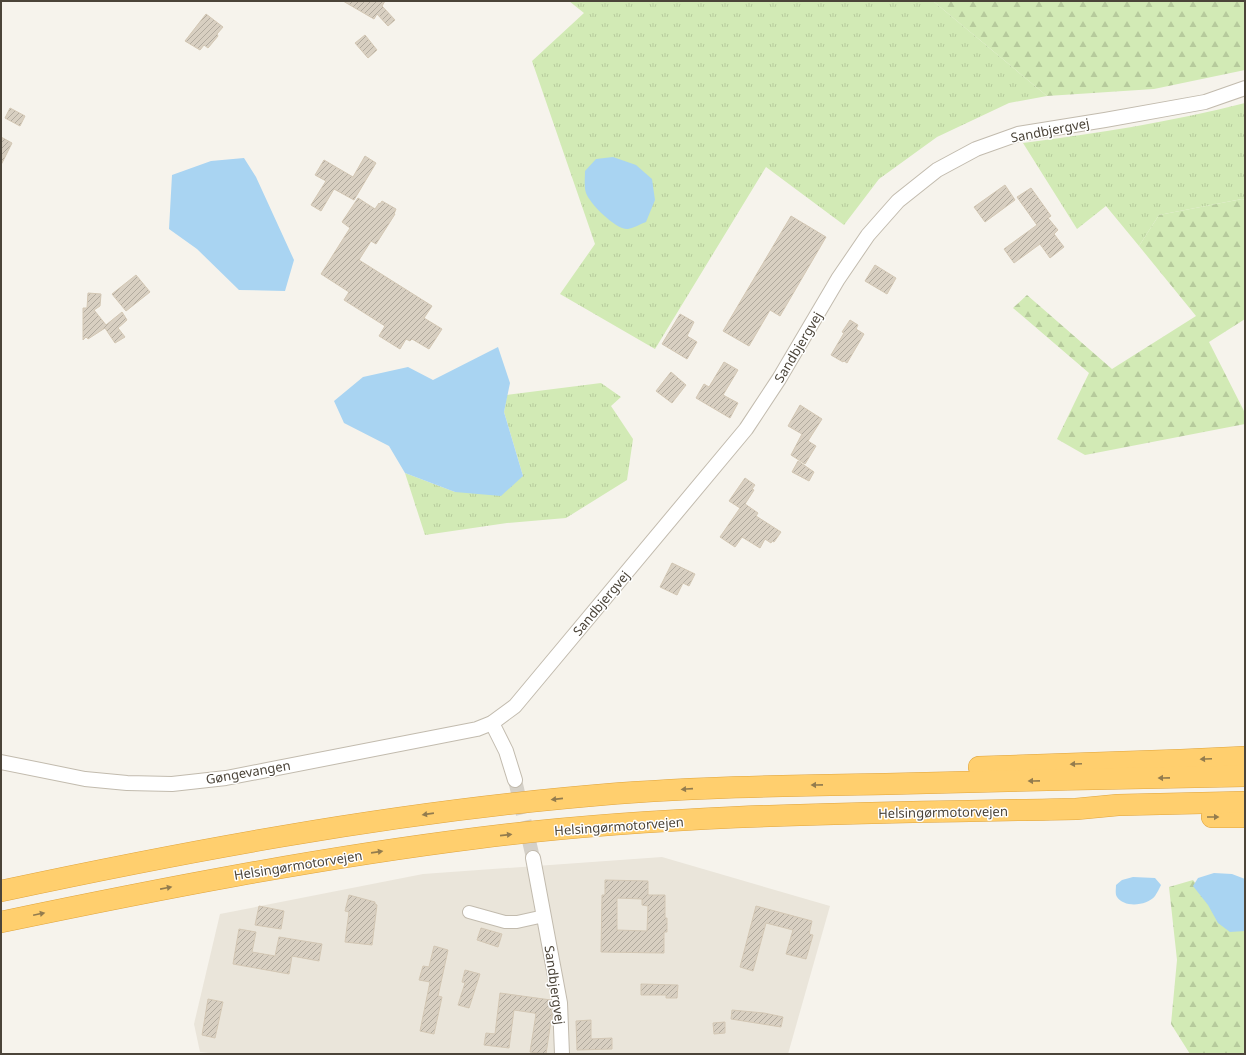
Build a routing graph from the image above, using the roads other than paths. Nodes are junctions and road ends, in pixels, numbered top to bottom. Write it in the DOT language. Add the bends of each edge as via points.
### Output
graph roads {
  1 [pos="1245,88"];
  2 [pos="492,723"];
  3 [pos="1245,757"];
  4 [pos="1,762"];
  5 [pos="1245,776"];
  6 [pos="515,780"];
  7 [pos="856,784"];
  8 [pos="1245,802"];
  9 [pos="1076,809"];
  10 [pos="1245,817"];
  11 [pos="533,858"];
  12 [pos="1,891"];
  13 [pos="469,912"];
  14 [pos="544,916"];
  15 [pos="1,922"];
  16 [pos="562,1054"];
  1 -- 2 [label="street, Sandbjergvej" via="1205,102 1018,134 976,149 937,170 898,200 868,235 838,279 746,429 515,706"];
  2 -- 4 [label="street, Gøngevangen" via="477,729 226,778 172,784 127,783 85,778"];
  2 -- 6 [label="street" via="506,751"];
  3 -- 7 [label="highway, one-way" via="968,768"];
  5 -- 7 [label="highway, one-way"];
  7 -- 12 [label="highway, one-way" via="693,788 569,797 468,808 332,828 147,860"];
  8 -- 9 [label="highway, Helsingørmotorvejen" via="1118,805"];
  9 -- 10 [label="highway, one-way" via="1116,817"];
  15 -- 9 [label="highway, Helsingørmotorvejen, one-way" via="222,877 480,838 613,825 746,817"];
  11 -- 14 [label="street, Sandbjergvej"];
  13 -- 14 [label="street" via="505,922"];
  14 -- 16 [label="street, Sandbjergvej" via="560,1003"];
}
